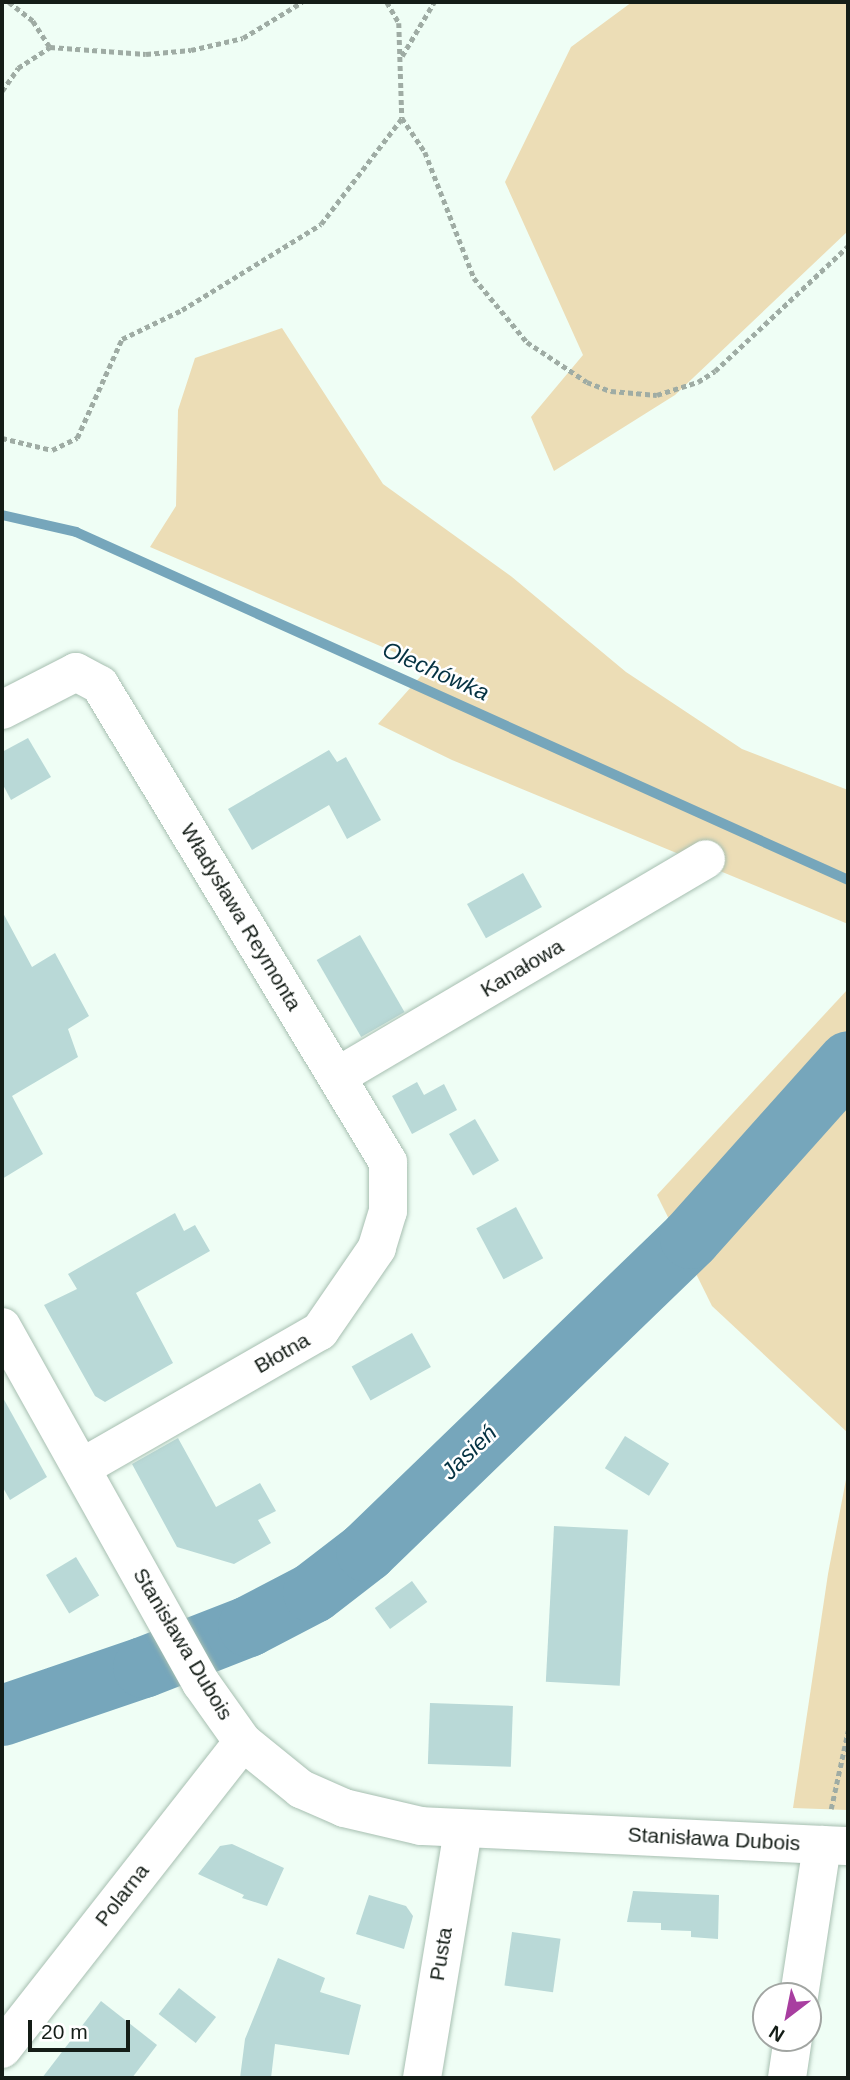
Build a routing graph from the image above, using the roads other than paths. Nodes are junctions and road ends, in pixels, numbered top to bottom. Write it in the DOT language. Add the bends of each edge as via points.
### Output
graph roads {
  1 [pos="2,710"];
  2 [pos="706,859"];
  3 [pos="338,1076"];
  4 [pos="388,1162"];
  5 [pos="2,1327"];
  6 [pos="80,1468"];
  7 [pos="243,1742"];
  8 [pos="463,1830"];
  9 [pos="835,1845"];
  10 [pos="803,1982"];
  11 [pos="2,2049"];
  12 [pos="791,2052"];
  13 [pos="422,2078"];
  14 [pos="787,2078"];
  1 -- 3 [label="street, Władysława Reymonta" via="60,677 76,672 89,676 111,701"];
  2 -- 3 [label="street, Kanałowa"];
  3 -- 4 [label="street, Władysława Reymonta"];
  4 -- 6 [label="street, Błotna" via="388,1211 377,1248 320,1331"];
  5 -- 6 [label="street, Stanisława Dubois"];
  6 -- 7 [label="street, Stanisława Dubois" via="201,1683"];
  7 -- 8 [label="street, Stanisława Dubois" via="267,1765 322,1799 386,1819"];
  7 -- 11 [label="street, Polarna"];
  8 -- 9 [label="street, Stanisława Dubois"];
  8 -- 13 [label="street, Pusta"];
  9 -- 10 [label="street"];
  12 -- 14 [label="street"];
}
